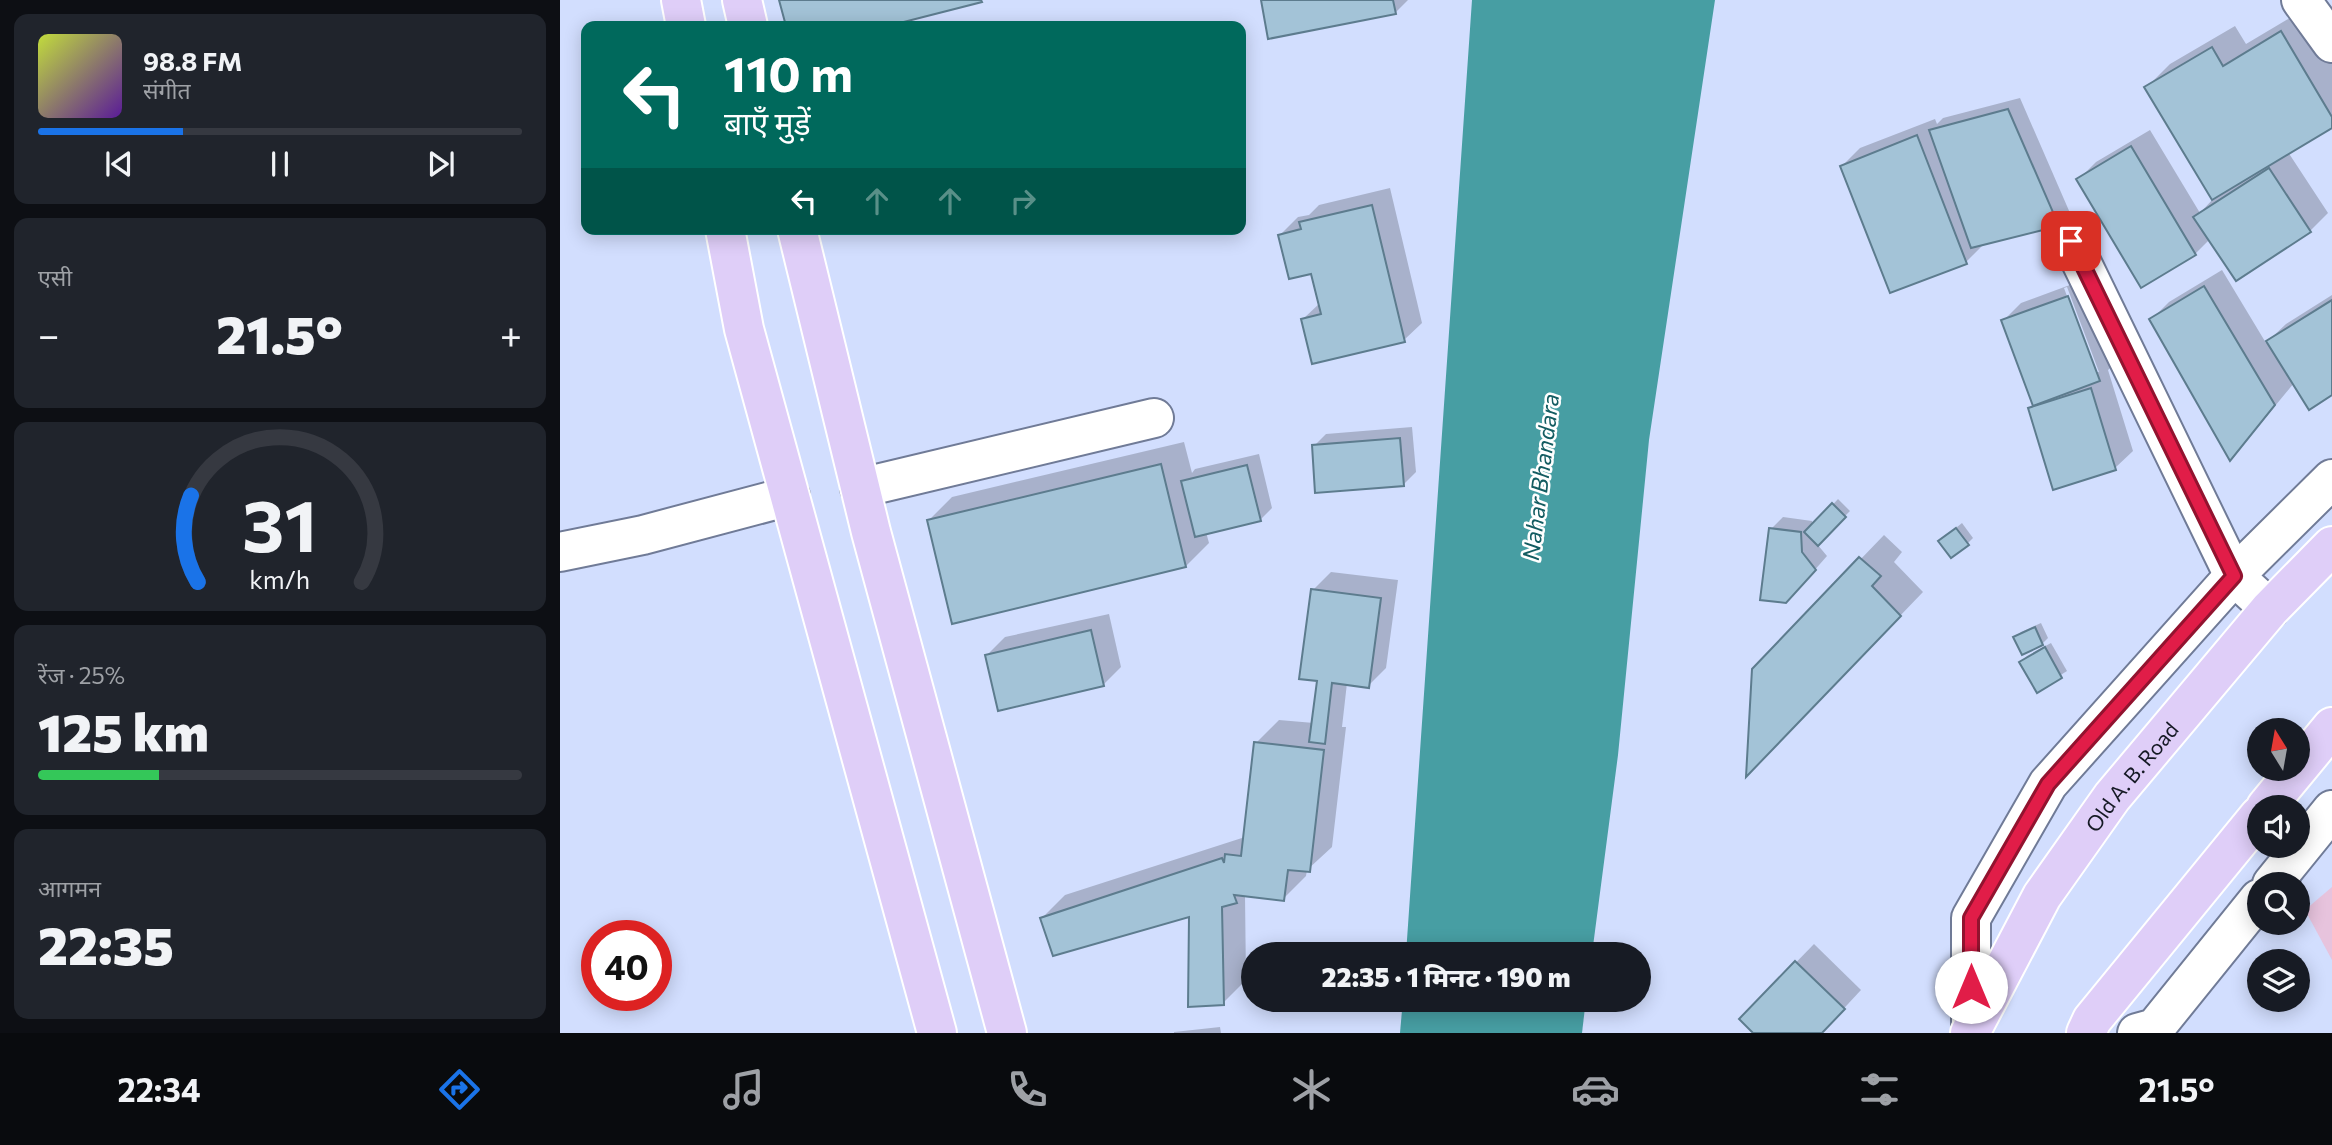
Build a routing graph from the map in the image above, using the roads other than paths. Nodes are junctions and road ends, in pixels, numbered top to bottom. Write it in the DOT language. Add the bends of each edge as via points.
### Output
graph roads {
  1 [pos="681,0"];
  2 [pos="741,0"];
  3 [pos="2301,0"];
  4 [pos="685,21"];
  5 [pos="747,21"];
  6 [pos="2332,43"];
  7 [pos="726,235"];
  8 [pos="798,235"];
  9 [pos="2071,241"];
  10 [pos="1154,418"];
  11 [pos="2332,479"];
  12 [pos="860,488"];
  13 [pos="790,496"];
  14 [pos="2332,546"];
  15 [pos="560,552"];
  16 [pos="2234,576"];
  17 [pos="2270,609"];
  18 [pos="2332,727"];
  19 [pos="2276,795"];
  20 [pos="2332,810"];
  21 [pos="2247,831"];
  22 [pos="2282,872"];
  23 [pos="2247,913"];
  24 [pos="2149,1031"];
  25 [pos="937,1033"];
  26 [pos="1007,1033"];
  27 [pos="1970,1033"];
  28 [pos="2086,1033"];
  1 -- 4 [label="main road"];
  2 -- 5 [label="main road"];
  3 -- 6 [label="street"];
  7 -- 13 [label="main road" via="744,329"];
  8 -- 12 [label="main road"];
  9 -- 16 [label="street"];
  10 -- 12 [label="street"];
  11 -- 16 [label="street"];
  12 -- 26 [label="main road"];
  13 -- 15 [label="street"];
  13 -- 25 [label="main road"];
  14 -- 17 [label="main road, Old A. B. Road"];
  16 -- 17 [label="street"];
  16 -- 27 [label="street" via="2048,784 1971,918"];
  17 -- 27 [label="main road, Old A. B. Road" via="2112,797 2057,874"];
  18 -- 19 [label="main road"];
  20 -- 22 [label="street"];
  21 -- 28 [label="main road"];
  23 -- 24 [label="street"];
}
